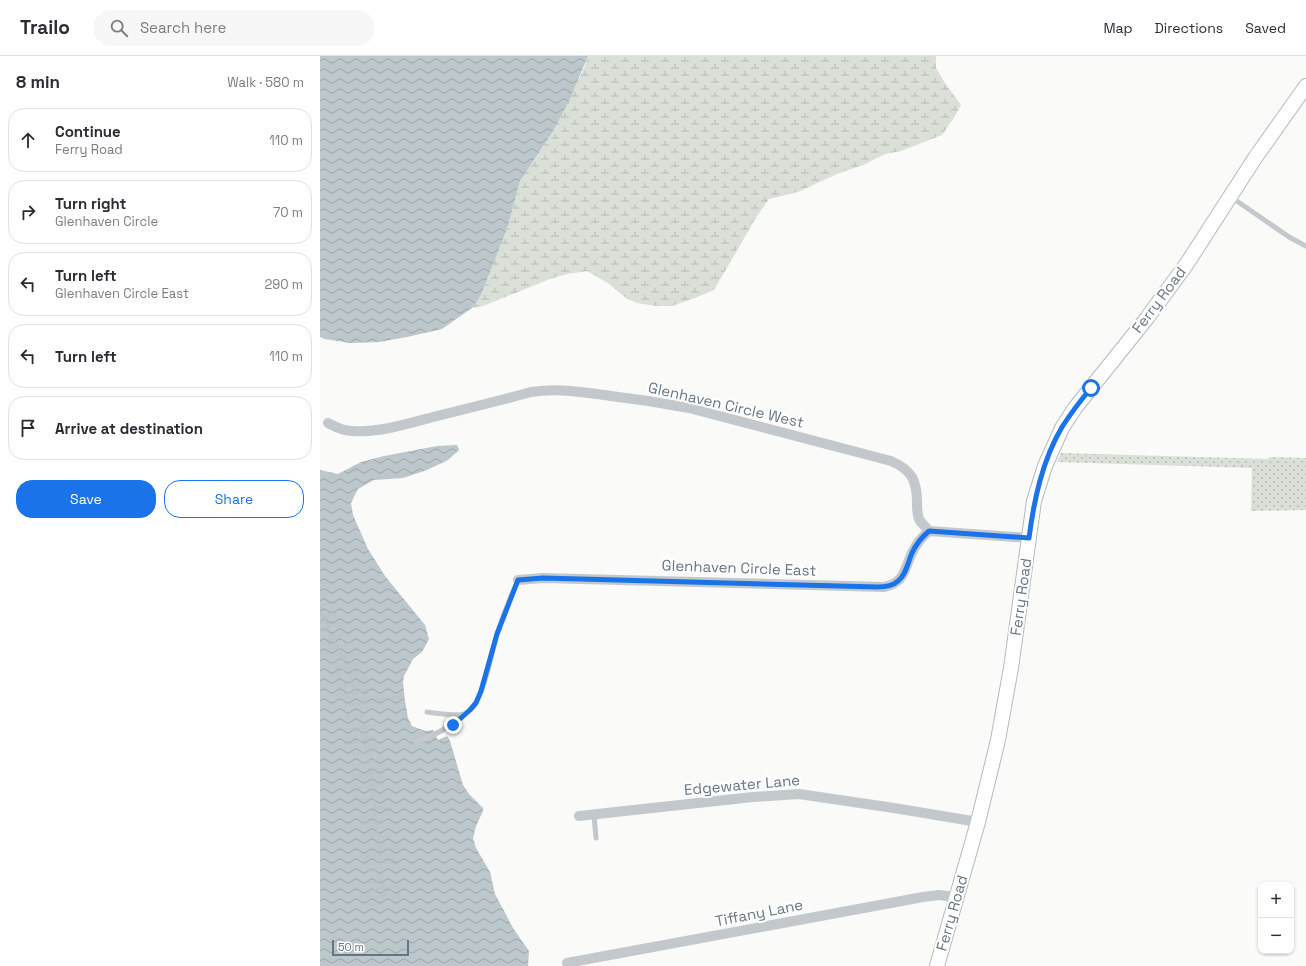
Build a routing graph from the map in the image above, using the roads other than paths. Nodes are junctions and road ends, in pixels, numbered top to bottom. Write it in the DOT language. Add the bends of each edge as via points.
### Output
graph roads {
  1 [pos="1306,86"];
  2 [pos="1230,196"];
  3 [pos="1306,246"];
  4 [pos="328,423"];
  5 [pos="929,531"];
  6 [pos="1029,538"];
  7 [pos="518,580"];
  8 [pos="427,712"];
  9 [pos="466,713"];
  10 [pos="416,742"];
  11 [pos="594,815"];
  12 [pos="579,816"];
  13 [pos="978,822"];
  14 [pos="596,838"];
  15 [pos="956,896"];
  16 [pos="567,963"];
  17 [pos="937,966"];
  1 -- 2 [label="main road, Ferry Road"];
  2 -- 3 [label="lane"];
  2 -- 6 [label="main road, Ferry Road" via="1186,265 1062,428 1055,440 1034,501"];
  4 -- 5 [label="street, Glenhaven Circle West" via="350,431 378,429 417,422 531,392 549,390 585,392 668,404 899,464 909,472 915,483 919,519"];
  5 -- 6 [label="street"];
  5 -- 7 [label="street, Glenhaven Circle East" via="917,543 901,578 884,587 543,578"];
  6 -- 13 [label="main road, Ferry Road" via="1005,706"];
  7 -- 9 [label="lane" via="497,634 481,691 476,703"];
  8 -- 9 [label="lane" via="460,716"];
  9 -- 10 [label="lane" via="436,735"];
  11 -- 12 [label="street, Edgewater Lane"];
  11 -- 13 [label="street, Edgewater Lane" via="794,794"];
  11 -- 14 [label="lane"];
  13 -- 15 [label="main road, Ferry Road"];
  15 -- 16 [label="street, Tiffany Lane" via="923,897"];
  15 -- 17 [label="main road, Ferry Road"];
}
